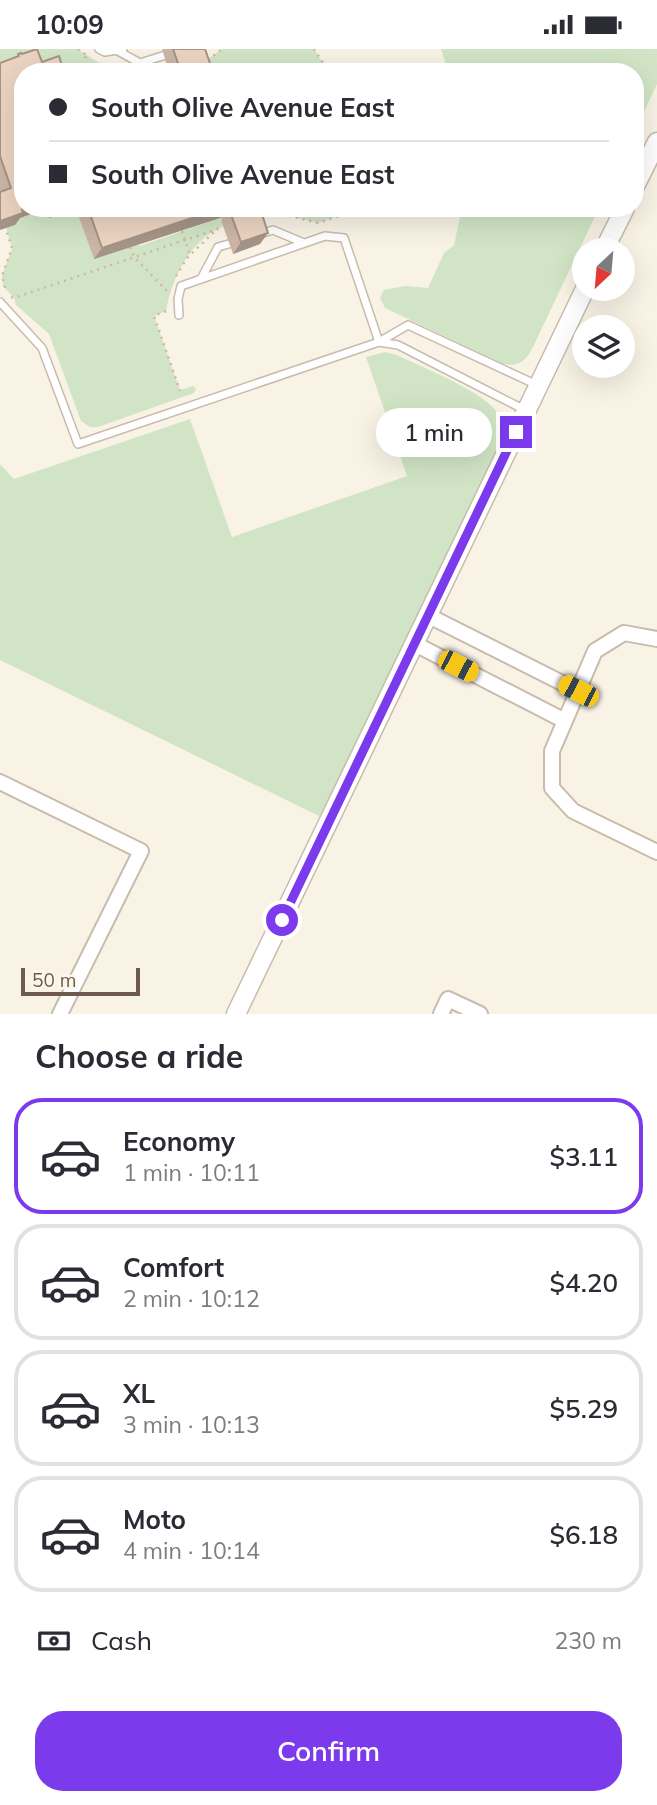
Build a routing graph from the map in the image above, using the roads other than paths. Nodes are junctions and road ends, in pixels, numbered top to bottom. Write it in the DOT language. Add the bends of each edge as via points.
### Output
graph roads {
  1 [pos="99,49"];
  2 [pos="185,49"];
  3 [pos="121,50"];
  4 [pos="657,142"];
  5 [pos="644,168"];
  6 [pos="620,217"];
  7 [pos="253,236"];
  8 [pos="610,238"];
  9 [pos="243,239"];
  10 [pos="305,243"];
  11 [pos="200,279"];
  12 [pos="579,301"];
  13 [pos="0,302"];
  14 [pos="179,315"];
  15 [pos="379,342"];
  16 [pos="538,386"];
  17 [pos="526,410"];
  18 [pos="429,615"];
  19 [pos="657,639"];
  20 [pos="415,644"];
  21 [pos="578,691"];
  22 [pos="565,720"];
  23 [pos="0,782"];
  24 [pos="657,852"];
  25 [pos="60,1014"];
  26 [pos="236,1014"];
  27 [pos="441,1014"];
  28 [pos="480,1014"];
  1 -- 3 [label="lane"];
  2 -- 3 [label="lane" via="140,63"];
  4 -- 5 [label="street"];
  6 -- 8 [label="street"];
  7 -- 10 [label="lane" via="273,230"];
  9 -- 11 [label="lane" via="218,247"];
  10 -- 11 [label="lane"];
  10 -- 15 [label="lane" via="325,236 344,238"];
  11 -- 14 [label="lane" via="181,286"];
  12 -- 16 [label="street"];
  13 -- 15 [label="lane" via="42,348 78,444"];
  15 -- 16 [label="lane" via="408,325"];
  15 -- 17 [label="lane" via="398,345"];
  16 -- 17 [label="street"];
  17 -- 18 [label="street"];
  18 -- 20 [label="street"];
  18 -- 21 [label="street"];
  19 -- 21 [label="street" via="624,633 595,651"];
  20 -- 22 [label="street"];
  20 -- 26 [label="street"];
  21 -- 22 [label="street"];
  22 -- 24 [label="street" via="552,751 551,788 573,811"];
  23 -- 25 [label="street" via="142,851"];
  27 -- 28 [label="street" via="448,999"];
}
